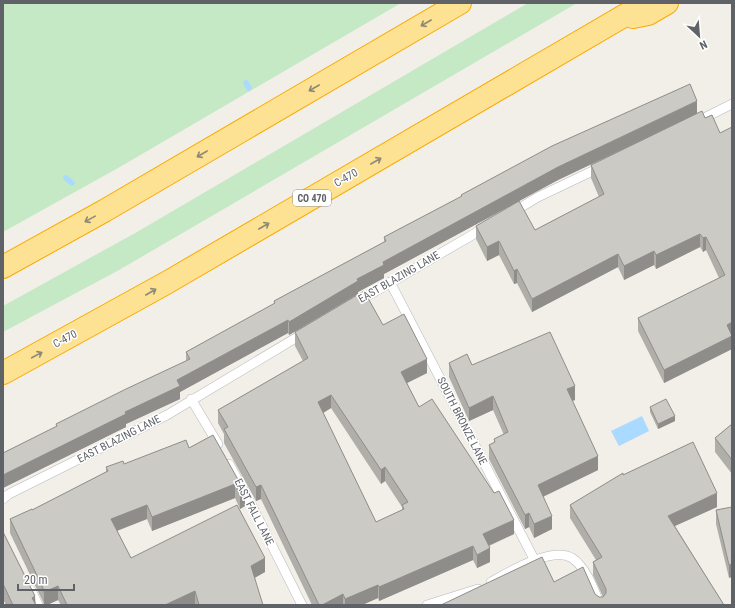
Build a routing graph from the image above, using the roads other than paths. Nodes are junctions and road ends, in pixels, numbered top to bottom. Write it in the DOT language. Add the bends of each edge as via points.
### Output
graph roads {
  1 [pos="460,3"];
  2 [pos="646,3"];
  3 [pos="667,3"];
  4 [pos="618,20"];
  5 [pos="732,104"];
  6 [pos="686,126"];
  7 [pos="609,163"];
  8 [pos="504,216"];
  9 [pos="491,224"];
  10 [pos="3,267"];
  11 [pos="390,282"];
  12 [pos="348,307"];
  13 [pos="314,327"];
  14 [pos="3,373"];
  15 [pos="191,400"];
  16 [pos="6,497"];
  17 [pos="534,559"];
  18 [pos="25,578"];
  19 [pos="38,605"];
  20 [pos="302,605"];
  21 [pos="428,605"];
  22 [pos="600,605"];
  1 -- 10 [label="highway, one-way" via="104,211"];
  2 -- 4 [label="highway, C-470 / CO 470"];
  3 -- 4 [label="highway" via="648,14"];
  14 -- 4 [label="highway, C-470 / CO 470, one-way" via="168,282"];
  5 -- 6 [label="lane"];
  7 -- 8 [label="lane"];
  9 -- 11 [label="lane, EAST BLAZING LANE"];
  11 -- 12 [label="lane, EAST BLAZING LANE"];
  11 -- 17 [label="lane, SOUTH BRONZE LANE"];
  13 -- 15 [label="lane, EAST BLAZING LANE"];
  15 -- 16 [label="lane, EAST BLAZING LANE"];
  15 -- 20 [label="lane, EAST FALL LANE" via="252,506"];
  17 -- 21 [label="lane" via="475,590"];
  17 -- 22 [label="lane" via="555,555 571,557 581,567"];
  18 -- 19 [label="lane"];
}
